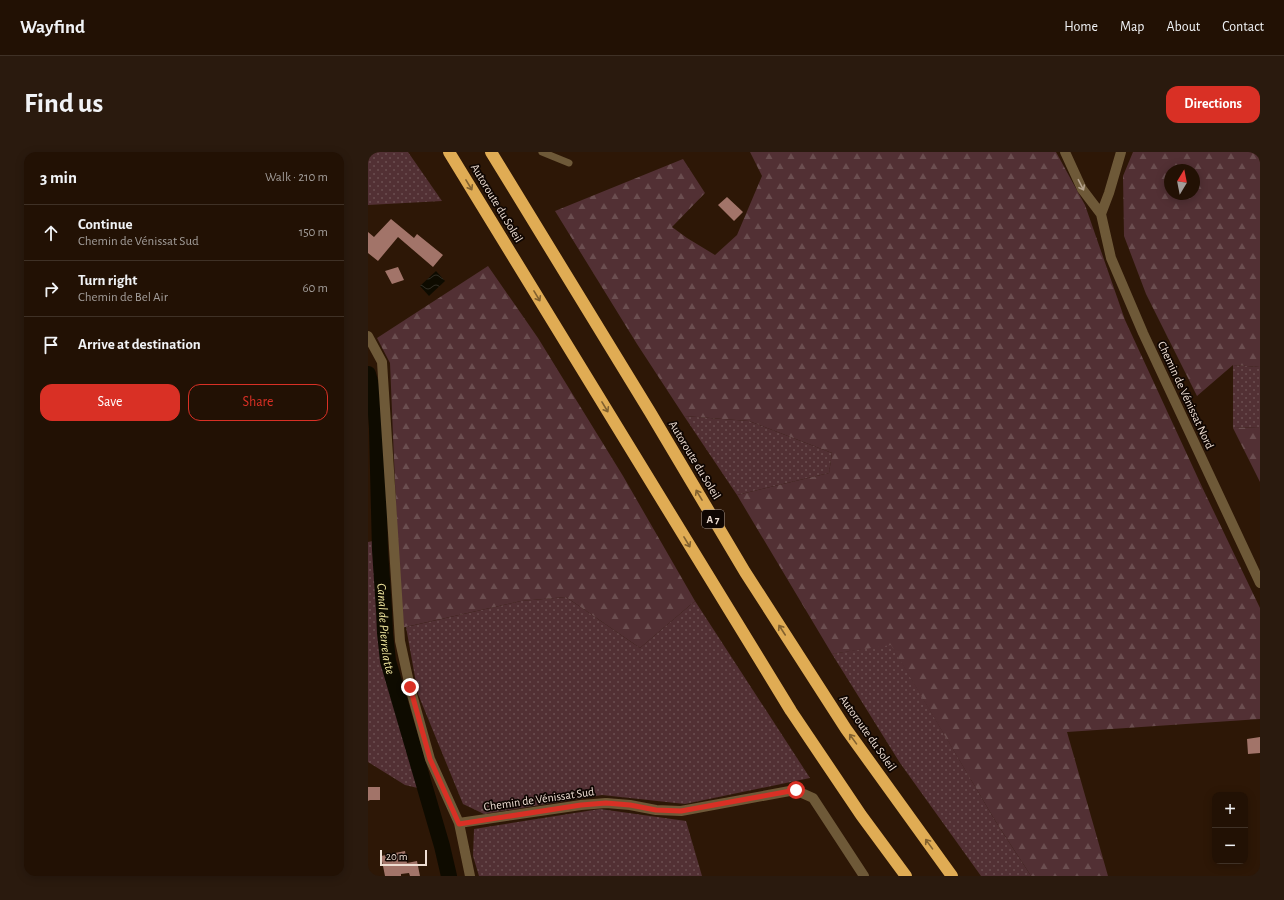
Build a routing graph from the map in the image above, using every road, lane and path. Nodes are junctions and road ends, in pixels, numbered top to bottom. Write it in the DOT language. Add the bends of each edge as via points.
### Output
graph roads {
  1 [pos="449,152"];
  2 [pos="491,152"];
  3 [pos="542,152"];
  4 [pos="1065,152"];
  5 [pos="1121,152"];
  6 [pos="569,163"];
  7 [pos="1101,214"];
  8 [pos="368,336"];
  9 [pos="1260,583"];
  10 [pos="459,824"];
  11 [pos="470,876"];
  12 [pos="864,876"];
  13 [pos="906,876"];
  14 [pos="952,876"];
  1 -- 13 [label="highway, Autoroute du Soleil, one-way" via="791,711 861,815"];
  14 -- 2 [label="highway, Autoroute du Soleil / A 7, one-way" via="846,729 745,572"];
  3 -- 6 [label="lane"];
  4 -- 7 [label="street, Chemin de Vénissat Nord, one-way" via="1082,189"];
  5 -- 7 [label="street"];
  7 -- 9 [label="street, Chemin de Vénissat Nord" via="1111,258 1143,333"];
  8 -- 10 [label="street" via="382,362 400,641 430,759"];
  10 -- 11 [label="street"];
  10 -- 12 [label="street, Chemin de Vénissat Sud" via="606,803 681,811 796,790 813,798"];
}
